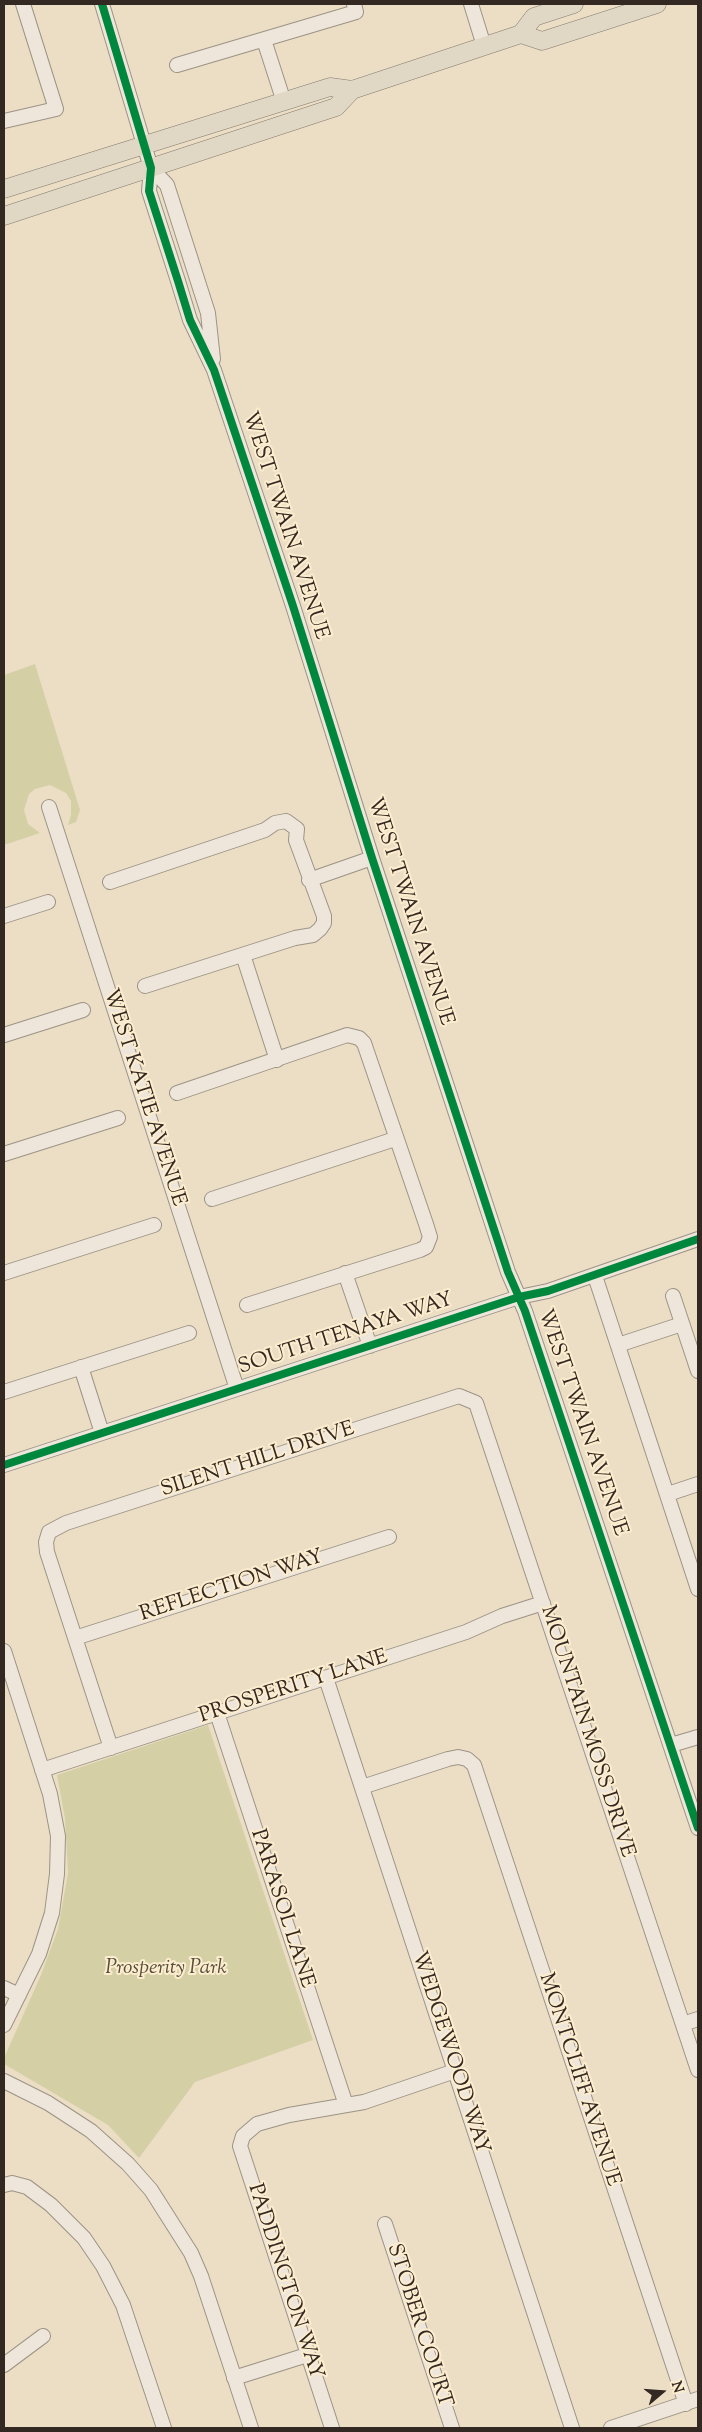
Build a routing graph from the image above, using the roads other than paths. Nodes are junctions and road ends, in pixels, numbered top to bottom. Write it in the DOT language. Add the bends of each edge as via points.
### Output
graph roads {
  1 [pos="23,4"];
  2 [pos="102,4"];
  3 [pos="471,4"];
  4 [pos="574,4"];
  5 [pos="657,4"];
  6 [pos="355,8"];
  7 [pos="521,34"];
  8 [pos="264,40"];
  9 [pos="484,46"];
  10 [pos="177,66"];
  11 [pos="352,90"];
  12 [pos="284,102"];
  13 [pos="4,121"];
  14 [pos="144,146"];
  15 [pos="151,168"];
  16 [pos="4,189"];
  17 [pos="4,216"];
  18 [pos="214,370"];
  19 [pos="49,807"];
  20 [pos="372,858"];
  21 [pos="310,880"];
  22 [pos="110,882"];
  23 [pos="48,902"];
  24 [pos="4,916"];
  25 [pos="243,955"];
  26 [pos="145,986"];
  27 [pos="83,1010"];
  28 [pos="4,1036"];
  29 [pos="277,1060"];
  30 [pos="177,1093"];
  31 [pos="118,1118"];
  32 [pos="395,1140"];
  33 [pos="4,1154"];
  34 [pos="212,1199"];
  35 [pos="154,1225"];
  36 [pos="698,1239"];
  37 [pos="4,1273"];
  38 [pos="345,1273"];
  39 [pos="595,1276"];
  40 [pos="673,1296"];
  41 [pos="518,1297"];
  42 [pos="247,1305"];
  43 [pos="682,1324"];
  44 [pos="189,1333"];
  45 [pos="618,1345"];
  46 [pos="370,1346"];
  47 [pos="81,1367"];
  48 [pos="698,1372"];
  49 [pos="237,1389"];
  50 [pos="4,1392"];
  51 [pos="468,1398"];
  52 [pos="102,1433"];
  53 [pos="4,1465"];
  54 [pos="698,1484"];
  55 [pos="668,1494"];
  56 [pos="389,1536"];
  57 [pos="698,1588"];
  58 [pos="543,1603"];
  59 [pos="75,1638"];
  60 [pos="4,1651"];
  61 [pos="326,1678"];
  62 [pos="217,1713"];
  63 [pos="698,1736"];
  64 [pos="671,1745"];
  65 [pos="111,1748"];
  66 [pos="42,1770"];
  67 [pos="362,1787"];
  68 [pos="698,1828"];
  69 [pos="4,1988"];
  70 [pos="19,1995"];
  71 [pos="698,2019"];
  72 [pos="683,2024"];
  73 [pos="4,2025"];
  74 [pos="698,2070"];
  75 [pos="455,2072"];
  76 [pos="4,2080"];
  77 [pos="346,2105"];
  78 [pos="8,2184"];
  79 [pos="385,2224"];
  80 [pos="43,2336"];
  81 [pos="307,2355"];
  82 [pos="4,2364"];
  83 [pos="234,2378"];
  84 [pos="692,2402"];
  85 [pos="164,2428"];
  86 [pos="251,2428"];
  87 [pos="332,2428"];
  88 [pos="452,2428"];
  89 [pos="572,2428"];
  90 [pos="611,2428"];
  1 -- 13 [label="street" via="56,109"];
  2 -- 14 [label="street, WEST TWAIN AVENUE"];
  3 -- 9 [label="street"];
  4 -- 7 [label="main road" via="534,17"];
  5 -- 7 [label="main road" via="542,41"];
  6 -- 8 [label="street"];
  7 -- 9 [label="main road"];
  8 -- 10 [label="street"];
  8 -- 12 [label="street"];
  9 -- 11 [label="main road"];
  11 -- 12 [label="main road" via="330,87"];
  11 -- 15 [label="main road" via="336,107"];
  12 -- 14 [label="main road"];
  14 -- 15 [label="street, WEST TWAIN AVENUE"];
  14 -- 16 [label="main road"];
  15 -- 17 [label="main road"];
  15 -- 18 [label="street, WEST TWAIN AVENUE" via="149,191 190,320"];
  15 -- 18 [label="street, WEST TWAIN AVENUE" via="167,185 205,304"];
  18 -- 20 [label="street, WEST TWAIN AVENUE" via="296,615"];
  19 -- 49 [label="street, WEST KATIE AVENUE"];
  20 -- 21 [label="street"];
  20 -- 41 [label="street, WEST TWAIN AVENUE"];
  21 -- 22 [label="street" via="296,840 297,829 280,821 265,830"];
  21 -- 25 [label="street" via="324,923 313,935"];
  23 -- 24 [label="street"];
  25 -- 26 [label="street"];
  25 -- 29 [label="street"];
  27 -- 28 [label="street"];
  29 -- 30 [label="street"];
  29 -- 32 [label="street" via="347,1035 359,1038 364,1043"];
  31 -- 33 [label="street"];
  32 -- 34 [label="street"];
  32 -- 38 [label="street" via="430,1237 426,1247"];
  35 -- 37 [label="street"];
  36 -- 39 [label="street, SOUTH TENAYA WAY"];
  38 -- 42 [label="street"];
  38 -- 46 [label="street"];
  39 -- 41 [label="street, SOUTH TENAYA WAY"];
  39 -- 45 [label="street"];
  40 -- 43 [label="street"];
  41 -- 46 [label="street, SOUTH TENAYA WAY"];
  41 -- 64 [label="street, WEST TWAIN AVENUE"];
  43 -- 45 [label="street"];
  43 -- 48 [label="street"];
  44 -- 47 [label="street"];
  45 -- 55 [label="street"];
  46 -- 49 [label="street, SOUTH TENAYA WAY"];
  47 -- 50 [label="street"];
  47 -- 52 [label="street"];
  49 -- 52 [label="street, SOUTH TENAYA WAY"];
  51 -- 58 [label="street, MOUNTAIN MOSS DRIVE" via="480,1411"];
  51 -- 59 [label="street, SILENT HILL DRIVE" via="458,1396 66,1523 49,1532 47,1552"];
  52 -- 53 [label="street, SOUTH TENAYA WAY"];
  54 -- 55 [label="street"];
  55 -- 57 [label="street"];
  56 -- 59 [label="street, REFLECTION WAY"];
  58 -- 61 [label="street, PROSPERITY LANE"];
  58 -- 72 [label="street, MOUNTAIN MOSS DRIVE"];
  59 -- 65 [label="street"];
  60 -- 66 [label="street"];
  61 -- 62 [label="street, PROSPERITY LANE"];
  61 -- 67 [label="street, WEDGEWOOD WAY"];
  62 -- 65 [label="street, PROSPERITY LANE"];
  62 -- 77 [label="street, PARASOL LANE"];
  63 -- 64 [label="street"];
  64 -- 68 [label="street, WEST TWAIN AVENUE"];
  65 -- 66 [label="street, PROSPERITY LANE"];
  66 -- 70 [label="street" via="58,1836 57,1874 52,1913 39,1954"];
  67 -- 75 [label="street, WEDGEWOOD WAY"];
  67 -- 84 [label="street, MONTCLIFF AVENUE" via="448,1758 467,1759 474,1766"];
  69 -- 70 [label="street"];
  70 -- 73 [label="street"];
  71 -- 72 [label="street"];
  72 -- 74 [label="street, MOUNTAIN MOSS DRIVE"];
  75 -- 77 [label="street"];
  75 -- 89 [label="street, WEDGEWOOD WAY"];
  76 -- 83 [label="street" via="91,2131 151,2190 194,2261"];
  77 -- 81 [label="street, PADDINGTON WAY" via="257,2124 243,2136 240,2146"];
  78 -- 85 [label="street" via="27,2187 52,2205 84,2238 107,2273 123,2305"];
  79 -- 88 [label="street, STOBER COURT"];
  80 -- 82 [label="street"];
  81 -- 83 [label="street"];
  81 -- 87 [label="street, PADDINGTON WAY"];
  83 -- 86 [label="street"];
  84 -- 90 [label="street"];
}
